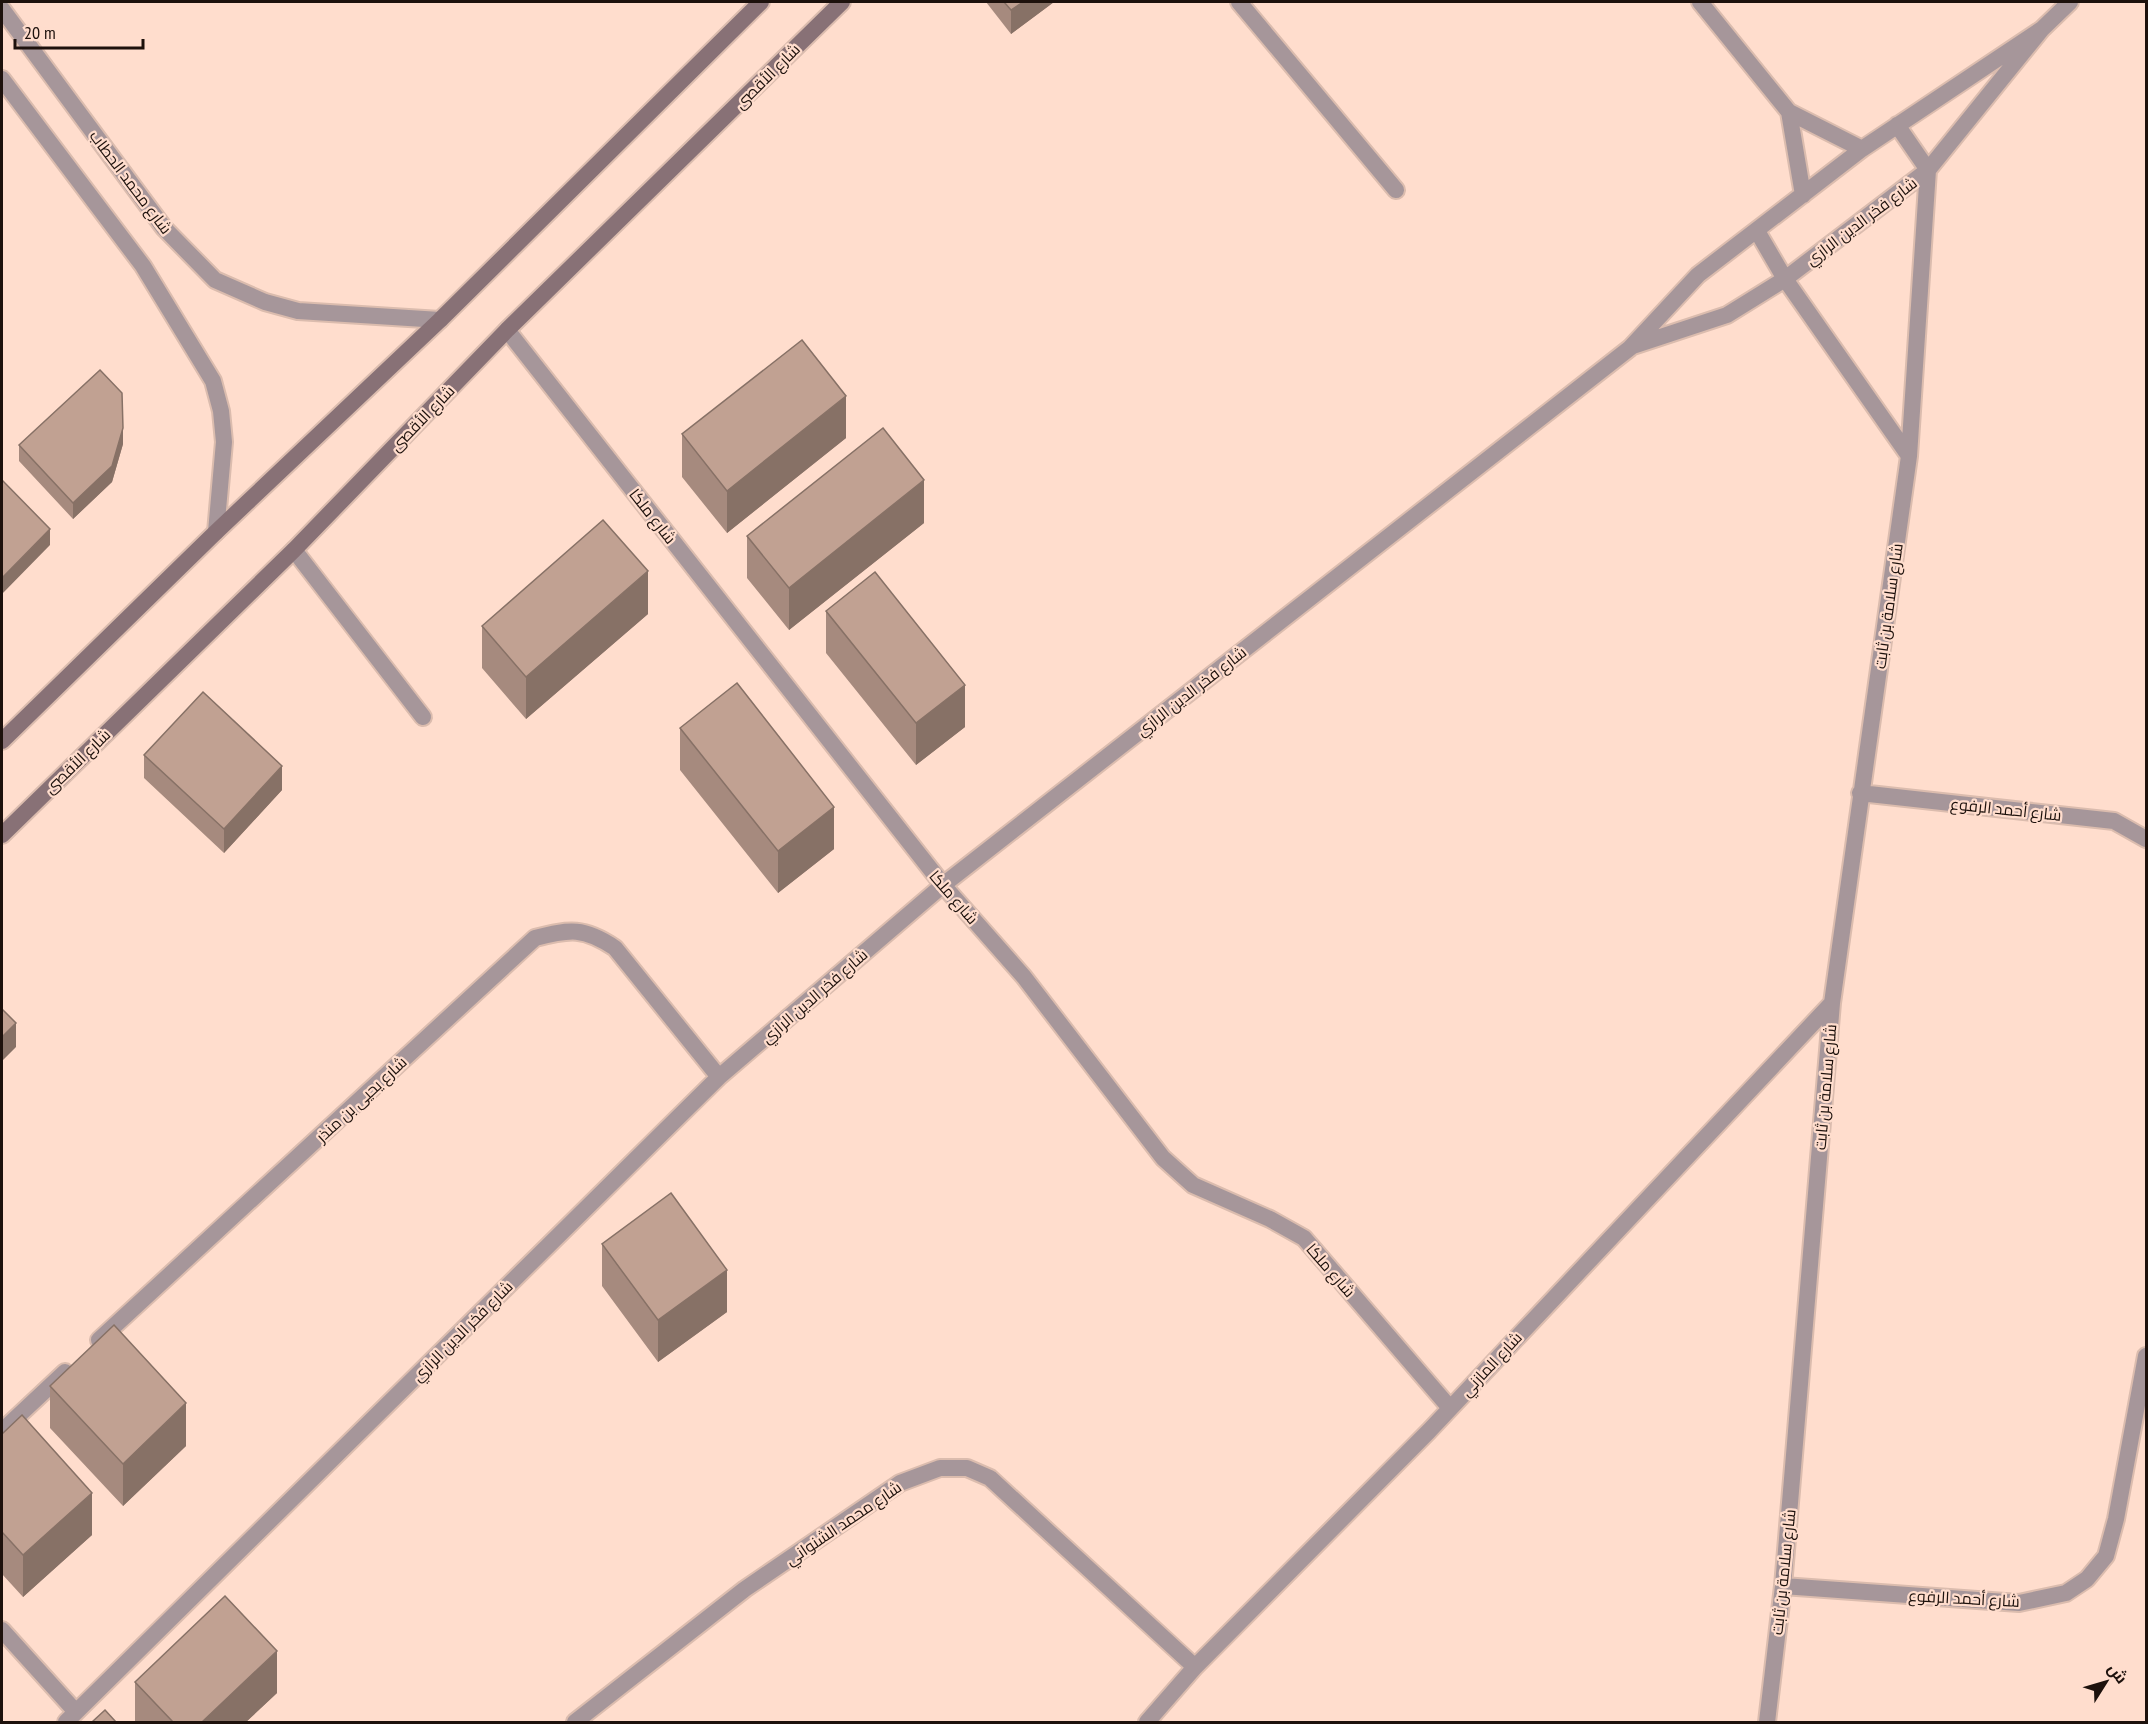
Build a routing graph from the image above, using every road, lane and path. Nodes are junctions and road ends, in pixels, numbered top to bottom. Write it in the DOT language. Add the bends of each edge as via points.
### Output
graph roads {
  1 [pos="4,2"];
  2 [pos="761,2"];
  3 [pos="842,2"];
  4 [pos="1239,2"];
  5 [pos="1700,2"];
  6 [pos="2070,2"];
  7 [pos="7,15"];
  8 [pos="2042,29"];
  9 [pos="2,79"];
  10 [pos="1789,112"];
  11 [pos="1897,125"];
  12 [pos="1862,149"];
  13 [pos="1928,171"];
  14 [pos="1396,190"];
  15 [pos="1803,195"];
  16 [pos="1757,231"];
  17 [pos="1785,279"];
  18 [pos="440,320"];
  19 [pos="507,330"];
  20 [pos="1630,348"];
  21 [pos="1910,456"];
  22 [pos="216,532"];
  23 [pos="294,550"];
  24 [pos="423,717"];
  25 [pos="2,741"];
  26 [pos="1860,793"];
  27 [pos="2,835"];
  28 [pos="2146,839"];
  29 [pos="943,885"];
  30 [pos="1832,1004"];
  31 [pos="719,1077"];
  32 [pos="2146,1356"];
  33 [pos="1450,1408"];
  34 [pos="2,1431"];
  35 [pos="1783,1586"];
  36 [pos="2,1630"];
  37 [pos="1195,1667"];
  38 [pos="71,1717"];
  39 [pos="1764,1719"];
  40 [pos="575,1722"];
  41 [pos="1147,1722"];
  1 -- 7 [label="street, شارع محمد الحطاب"];
  2 -- 18 [label="main road"];
  3 -- 19 [label="main road, شارع الأقصى"];
  4 -- 14 [label="street"];
  5 -- 10 [label="street"];
  6 -- 8 [label="street, شارع فخر الدين الرازي"];
  7 -- 18 [label="street, شارع محمد الحطاب" via="164,228 215,280 265,302 298,310"];
  8 -- 11 [label="street, شارع فخر الدين الرازي"];
  8 -- 13 [label="street, شارع فخر الدين الرازي"];
  9 -- 22 [label="street" via="143,266 213,381 224,442"];
  10 -- 12 [label="street"];
  10 -- 15 [label="street"];
  11 -- 12 [label="street, شارع فخر الدين الرازي"];
  11 -- 13 [label="street"];
  12 -- 15 [label="street, شارع فخر الدين الرازي"];
  13 -- 17 [label="street, شارع فخر الدين الرازي"];
  13 -- 21 [label="street, شارع سلامة بن ثابت"];
  15 -- 16 [label="street, شارع فخر الدين الرازي"];
  16 -- 17 [label="street"];
  16 -- 20 [label="street, شارع فخر الدين الرازي" via="1698,275"];
  17 -- 20 [label="street, شارع فخر الدين الرازي" via="1727,315"];
  17 -- 21 [label="street"];
  18 -- 22 [label="main road"];
  19 -- 23 [label="main road, شارع الأقصى"];
  19 -- 29 [label="street, شارع ملكا"];
  20 -- 29 [label="street, شارع فخر الدين الرازي"];
  21 -- 26 [label="street, شارع سلامة بن ثابت"];
  22 -- 25 [label="main road"];
  23 -- 24 [label="street"];
  23 -- 27 [label="main road, شارع الأقصى"];
  26 -- 28 [label="street, شارع أحمد الرفوع" via="2114,821"];
  26 -- 30 [label="street, شارع سلامة بن ثابت"];
  29 -- 31 [label="street, شارع فخر الدين الرازي"];
  29 -- 33 [label="street, شارع ملكا" via="1024,977 1162,1158 1193,1185 1304,1238"];
  30 -- 33 [label="street, شارع المازني"];
  30 -- 35 [label="street, شارع سلامة بن ثابت"];
  31 -- 34 [label="street, شارع يحيى بن منذر" via="615,948 594,934 562,931 535,938"];
  31 -- 38 [label="street, شارع فخر الدين الرازي"];
  32 -- 35 [label="street, شارع أحمد الرفوع" via="2106,1556 2087,1579 2066,1593 2019,1603"];
  33 -- 37 [label="street, شارع المازني"];
  35 -- 39 [label="street, شارع سلامة بن ثابت"];
  36 -- 38 [label="street"];
  37 -- 40 [label="street, شارع محمد الشنواني" via="990,1478 967,1468 940,1468 900,1483 745,1589"];
  37 -- 41 [label="street, شارع المازني"];
}
